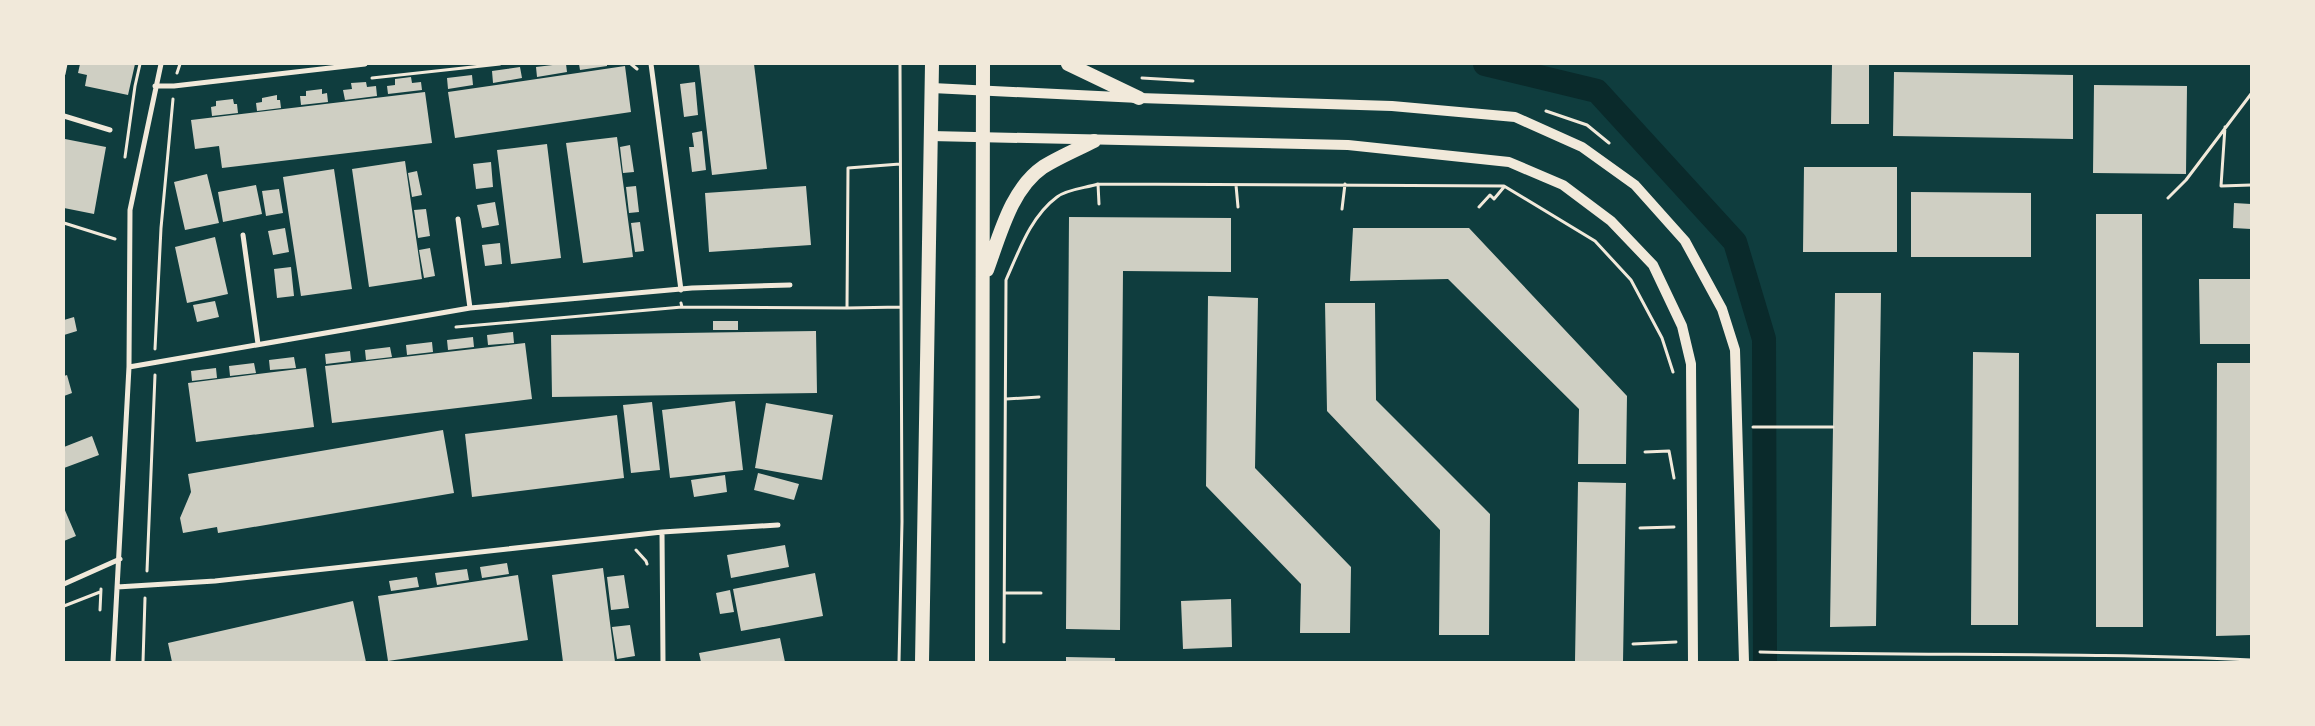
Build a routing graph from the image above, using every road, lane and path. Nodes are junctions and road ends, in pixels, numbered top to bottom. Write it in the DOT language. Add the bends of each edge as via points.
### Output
graph roads {
  1 [pos="66,64"];
  2 [pos="161,64"];
  3 [pos="364,64"];
  4 [pos="651,64"];
  5 [pos="900,64"];
  6 [pos="932,64"];
  7 [pos="984,64"];
  8 [pos="1068,64"];
  9 [pos="64,74"];
  10 [pos="155,86"];
  11 [pos="932,88"];
  12 [pos="984,90"];
  13 [pos="2251,94"];
  14 [pos="1139,98"];
  15 [pos="64,116"];
  16 [pos="2225,127"];
  17 [pos="110,130"];
  18 [pos="931,136"];
  19 [pos="984,137"];
  20 [pos="1094,141"];
  21 [pos="900,164"];
  22 [pos="1098,184"];
  23 [pos="1345,184"];
  24 [pos="1236,185"];
  25 [pos="2251,185"];
  26 [pos="1504,186"];
  27 [pos="2168,198"];
  28 [pos="1099,204"];
  29 [pos="1238,207"];
  30 [pos="1479,207"];
  31 [pos="1342,208"];
  32 [pos="458,219"];
  33 [pos="64,223"];
  34 [pos="243,235"];
  35 [pos="115,239"];
  36 [pos="983,279"];
  37 [pos="790,285"];
  38 [pos="681,290"];
  39 [pos="682,307"];
  40 [pos="901,307"];
  41 [pos="470,308"];
  42 [pos="848,308"];
  43 [pos="452,327"];
  44 [pos="258,344"];
  45 [pos="129,367"];
  46 [pos="1673,380"];
  47 [pos="1039,397"];
  48 [pos="1006,399"];
  49 [pos="1753,427"];
  50 [pos="1833,428"];
  51 [pos="1674,448"];
  52 [pos="1645,452"];
  53 [pos="1674,519"];
  54 [pos="778,525"];
  55 [pos="1674,527"];
  56 [pos="1640,528"];
  57 [pos="662,532"];
  58 [pos="1674,536"];
  59 [pos="628,549"];
  60 [pos="120,559"];
  61 [pos="647,570"];
  62 [pos="64,584"];
  63 [pos="116,587"];
  64 [pos="100,592"];
  65 [pos="1004,593"];
  66 [pos="1041,593"];
  67 [pos="145,596"];
  68 [pos="154,596"];
  69 [pos="64,606"];
  70 [pos="1676,632"];
  71 [pos="1004,642"];
  72 [pos="1676,642"];
  73 [pos="1633,644"];
  74 [pos="1676,648"];
  75 [pos="1754,652"];
  76 [pos="2251,660"];
  77 [pos="113,662"];
  78 [pos="663,662"];
  79 [pos="899,662"];
  80 [pos="922,662"];
  81 [pos="982,662"];
  82 [pos="1693,662"];
  83 [pos="1744,662"];
  1 -- 9 [label="path"];
  2 -- 10 [label="street"];
  3 -- 10 [label="street"];
  4 -- 38 [label="street"];
  5 -- 21 [label="path"];
  6 -- 11 [label="highway"];
  7 -- 12 [label="highway"];
  8 -- 14 [label="highway"];
  10 -- 45 [label="street" via="130,210"];
  11 -- 12 [label="main road"];
  11 -- 18 [label="highway"];
  12 -- 14 [label="main road"];
  12 -- 19 [label="highway"];
  13 -- 16 [label="path"];
  14 -- 83 [label="main road" via="1392,106 1515,117 1582,147 1635,185 1685,241 1722,309 1736,350"];
  15 -- 17 [label="street"];
  16 -- 25 [label="path" via="2221,186"];
  16 -- 27 [label="path" via="2186,180"];
  18 -- 19 [label="main road"];
  18 -- 80 [label="highway"];
  19 -- 20 [label="main road"];
  19 -- 36 [label="highway"];
  20 -- 36 [label="highway" via="1042,168 1021,190 1006,218"];
  20 -- 82 [label="main road" via="1348,145 1509,162 1563,185 1611,221 1653,265 1682,326 1691,364"];
  21 -- 40 [label="path"];
  21 -- 42 [label="path" via="848,168"];
  22 -- 24 [label="path"];
  22 -- 28 [label="path"];
  22 -- 48 [label="path" via="1058,196 1038,216 1006,280"];
  23 -- 24 [label="path"];
  23 -- 26 [label="path"];
  23 -- 31 [label="path"];
  24 -- 29 [label="path"];
  26 -- 30 [label="path" via="1494,199 1490,196"];
  26 -- 46 [label="path" via="1595,241 1631,280 1662,338 1673,370"];
  32 -- 41 [label="street"];
  33 -- 35 [label="path"];
  34 -- 44 [label="street"];
  36 -- 81 [label="highway"];
  37 -- 38 [label="street"];
  38 -- 39 [label="path"];
  38 -- 41 [label="street"];
  39 -- 42 [label="path"];
  39 -- 43 [label="path"];
  40 -- 42 [label="path"];
  40 -- 79 [label="path"];
  41 -- 44 [label="street"];
  44 -- 45 [label="street"];
  45 -- 60 [label="street"];
  47 -- 48 [label="path"];
  48 -- 65 [label="path"];
  49 -- 50 [label="path"];
  51 -- 52 [label="path" via="1675,486 1669,451"];
  53 -- 55 [label="path"];
  54 -- 57 [label="street"];
  55 -- 56 [label="path"];
  55 -- 58 [label="path"];
  57 -- 63 [label="street" via="216,581"];
  57 -- 78 [label="street"];
  59 -- 61 [label="path" via="637,550 646,561"];
  60 -- 62 [label="street"];
  60 -- 63 [label="street"];
  63 -- 77 [label="street"];
  64 -- 69 [label="path"];
  65 -- 66 [label="path"];
  65 -- 71 [label="path"];
  67 -- 68 [label="path"];
  70 -- 72 [label="path"];
  72 -- 73 [label="path"];
  72 -- 74 [label="path"];
  75 -- 76 [label="path" via="2165,656"];
}
